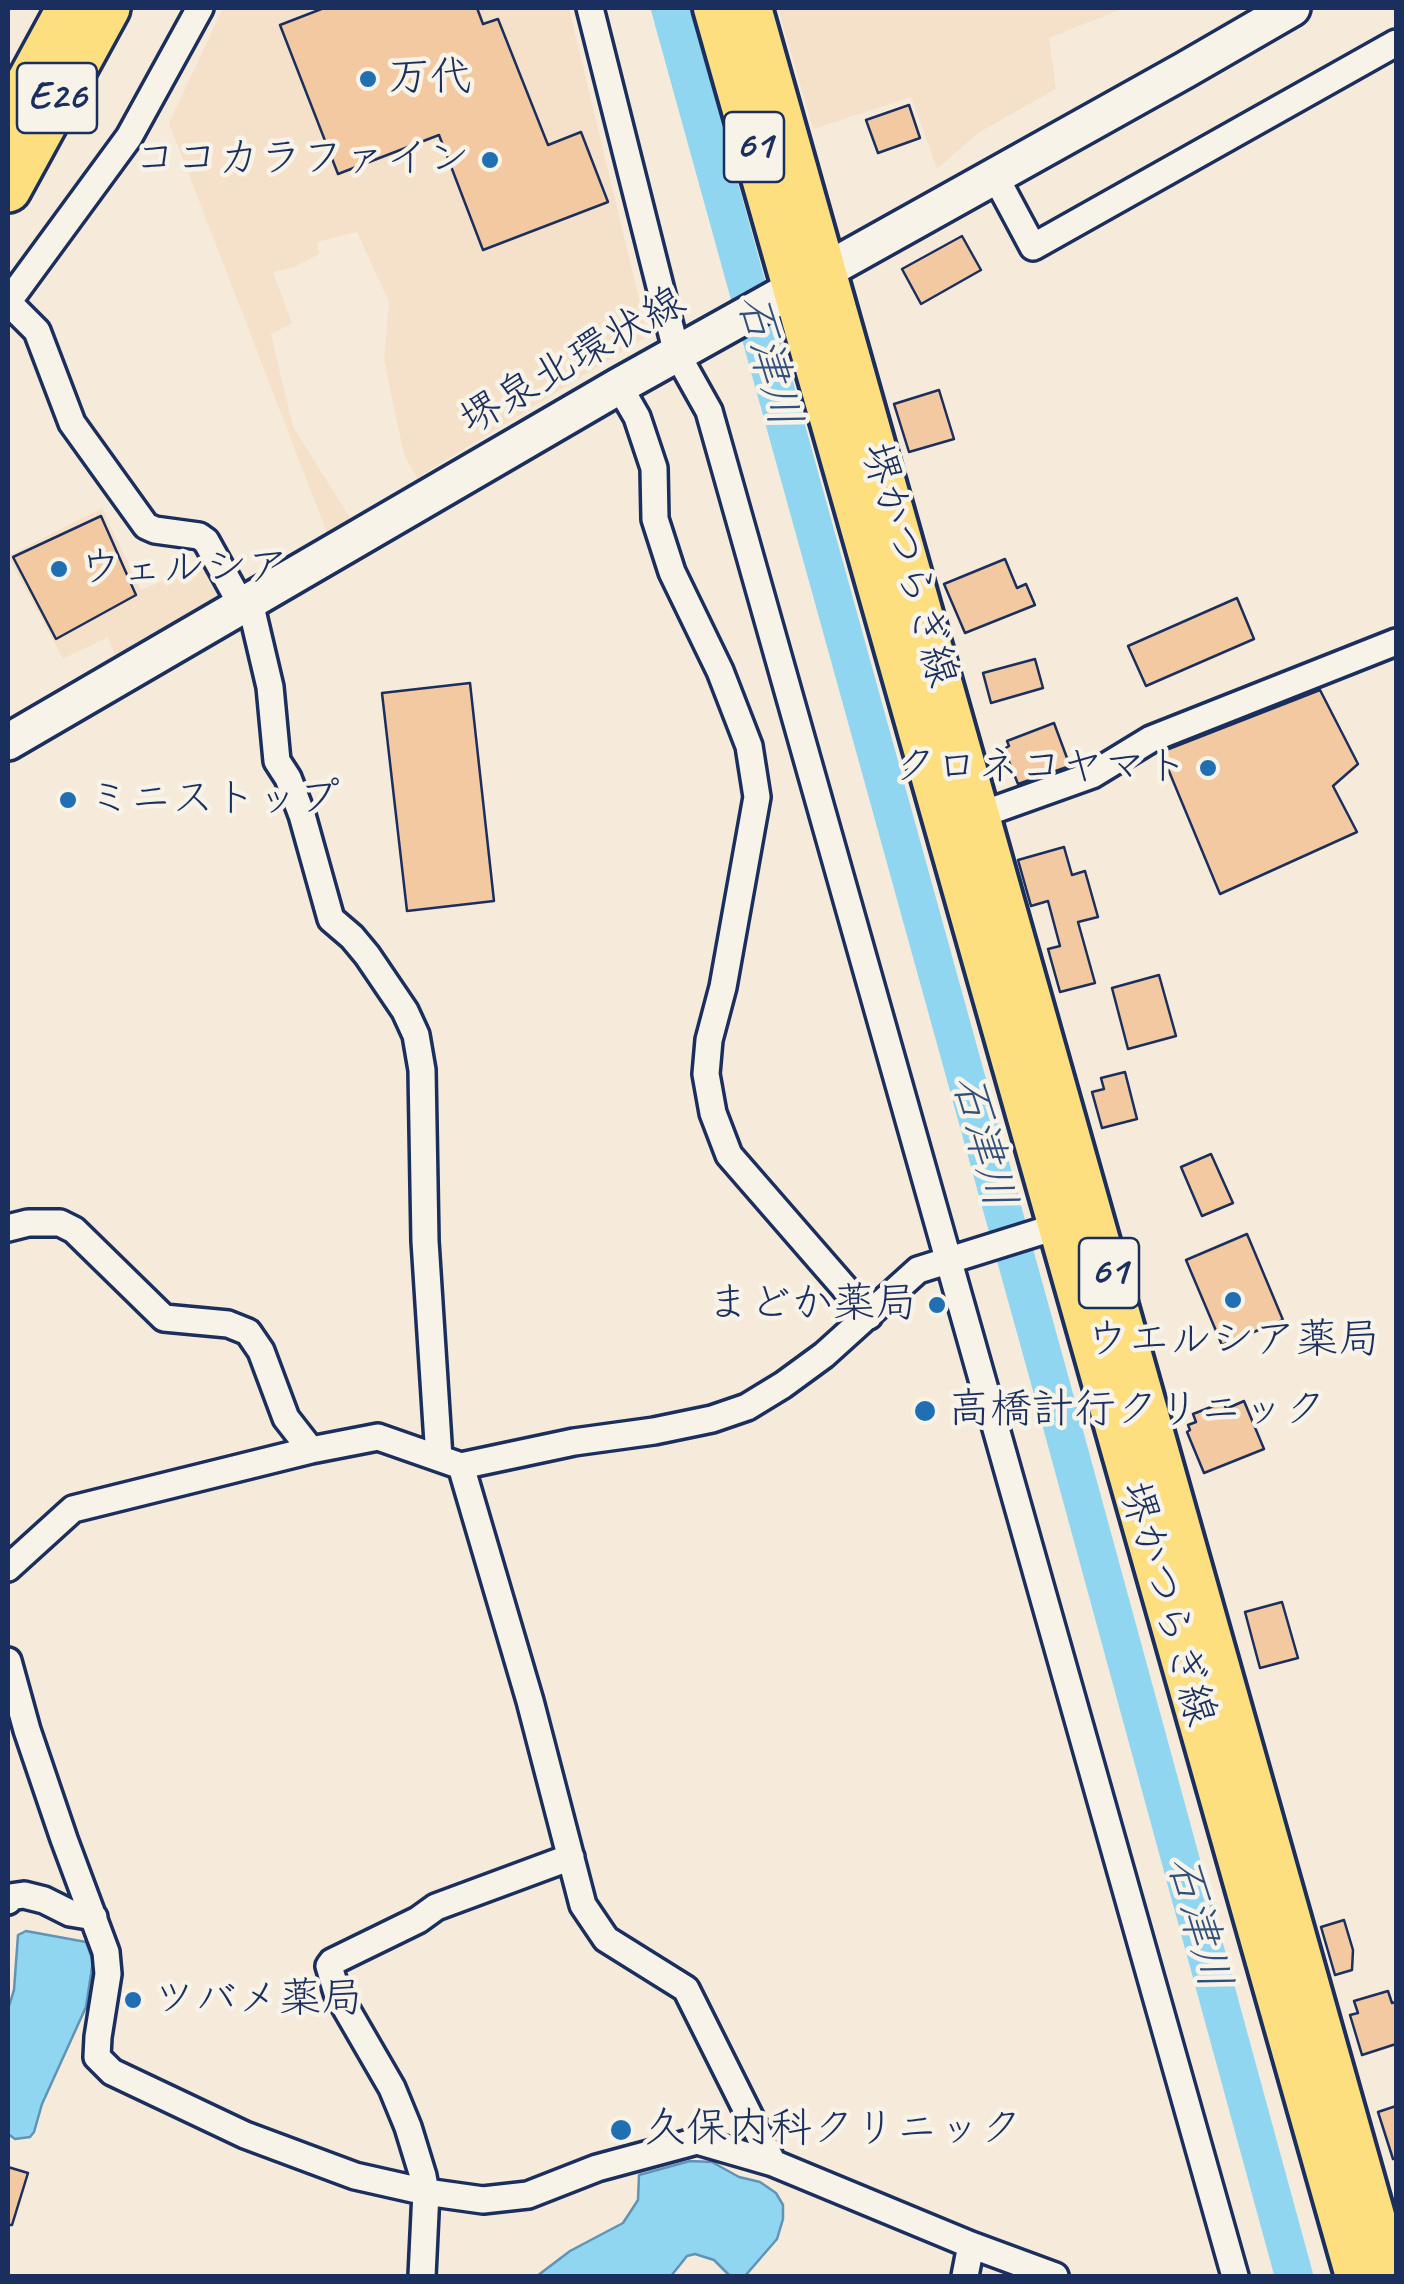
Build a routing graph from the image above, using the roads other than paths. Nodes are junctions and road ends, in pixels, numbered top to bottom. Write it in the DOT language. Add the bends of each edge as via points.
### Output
graph roads {
  1 [pos="70,8"];
  2 [pos="106,8"];
  3 [pos="200,8"];
  4 [pos="590,8"];
  5 [pos="714,8"];
  6 [pos="751,8"];
  7 [pos="1292,8"];
  8 [pos="1396,44"];
  9 [pos="8,122"];
  10 [pos="995,176"];
  11 [pos="8,189"];
  12 [pos="795,287"];
  13 [pos="8,302"];
  14 [pos="688,348"];
  15 [pos="620,386"];
  16 [pos="246,604"];
  17 [pos="1396,642"];
  18 [pos="8,742"];
  19 [pos="980,816"];
  20 [pos="1063,1225"];
  21 [pos="8,1228"];
  22 [pos="948,1259"];
  23 [pos="869,1316"];
  24 [pos="311,1450"];
  25 [pos="450,1462"];
  26 [pos="8,1568"];
  27 [pos="8,1661"];
  28 [pos="572,1857"];
  29 [pos="8,1901"];
  30 [pos="94,1918"];
  31 [pos="773,2164"];
  32 [pos="426,2192"];
  33 [pos="971,2245"];
  34 [pos="422,2276"];
  35 [pos="964,2276"];
  36 [pos="1055,2276"];
  37 [pos="1235,2276"];
  38 [pos="1356,2276"];
  39 [pos="1391,2276"];
  1 -- 9 [label="highway, E26"];
  2 -- 11 [label="highway, E26"];
  3 -- 13 [label="street" via="129,137"];
  4 -- 14 [label="street"];
  5 -- 12 [label="main road, 堺かつらぎ線 / 61"];
  6 -- 12 [label="main road, 堺かつらぎ線 / 61"];
  7 -- 10 [label="main road, 堺泉北環状線"];
  8 -- 10 [label="street" via="1033,247"];
  10 -- 12 [label="main road, 堺泉北環状線"];
  12 -- 14 [label="main road, 堺泉北環状線"];
  12 -- 19 [label="main road, 堺かつらぎ線 / 61"];
  12 -- 20 [label="main road, 堺かつらぎ線 / 61"];
  13 -- 16 [label="street" via="37,331 72,423 146,526 206,541"];
  14 -- 15 [label="main road, 堺泉北環状線"];
  14 -- 22 [label="street"];
  15 -- 16 [label="main road, 堺泉北環状線"];
  15 -- 23 [label="street" via="654,468 655,520 672,572 750,746 756,797 708,1040 713,1112 729,1155"];
  16 -- 18 [label="main road, 堺泉北環状線"];
  16 -- 25 [label="street" via="270,687 277,761 302,815 332,919 367,954 416,1035 426,1241"];
  17 -- 19 [label="street" via="1151,738 1092,775"];
  19 -- 20 [label="main road, 堺かつらぎ線 / 61"];
  20 -- 22 [label="street"];
  20 -- 38 [label="main road, 堺かつらぎ線 / 61"];
  20 -- 39 [label="main road, 堺かつらぎ線 / 61"];
  21 -- 24 [label="street" via="60,1222 164,1318 248,1332 286,1418"];
  22 -- 23 [label="street" via="918,1270"];
  22 -- 37 [label="street"];
  23 -- 25 [label="street" via="783,1386 712,1419"];
  24 -- 25 [label="street" via="378,1436"];
  24 -- 26 [label="street" via="73,1509"];
  25 -- 28 [label="street" via="530,1701"];
  27 -- 30 [label="street"];
  28 -- 31 [label="street" via="583,1905 606,1939 686,1988"];
  28 -- 32 [label="street" via="436,1907 329,1966 337,1993 392,2088"];
  29 -- 30 [label="street" via="24,1895"];
  30 -- 32 [label="street" via="108,1974 97,2057 112,2072 245,2135 355,2176"];
  31 -- 32 [label="street" via="696,2142 596,2168 528,2195 484,2200"];
  31 -- 33 [label="street"];
  32 -- 34 [label="street"];
  33 -- 35 [label="street"];
  33 -- 36 [label="street"];
}
